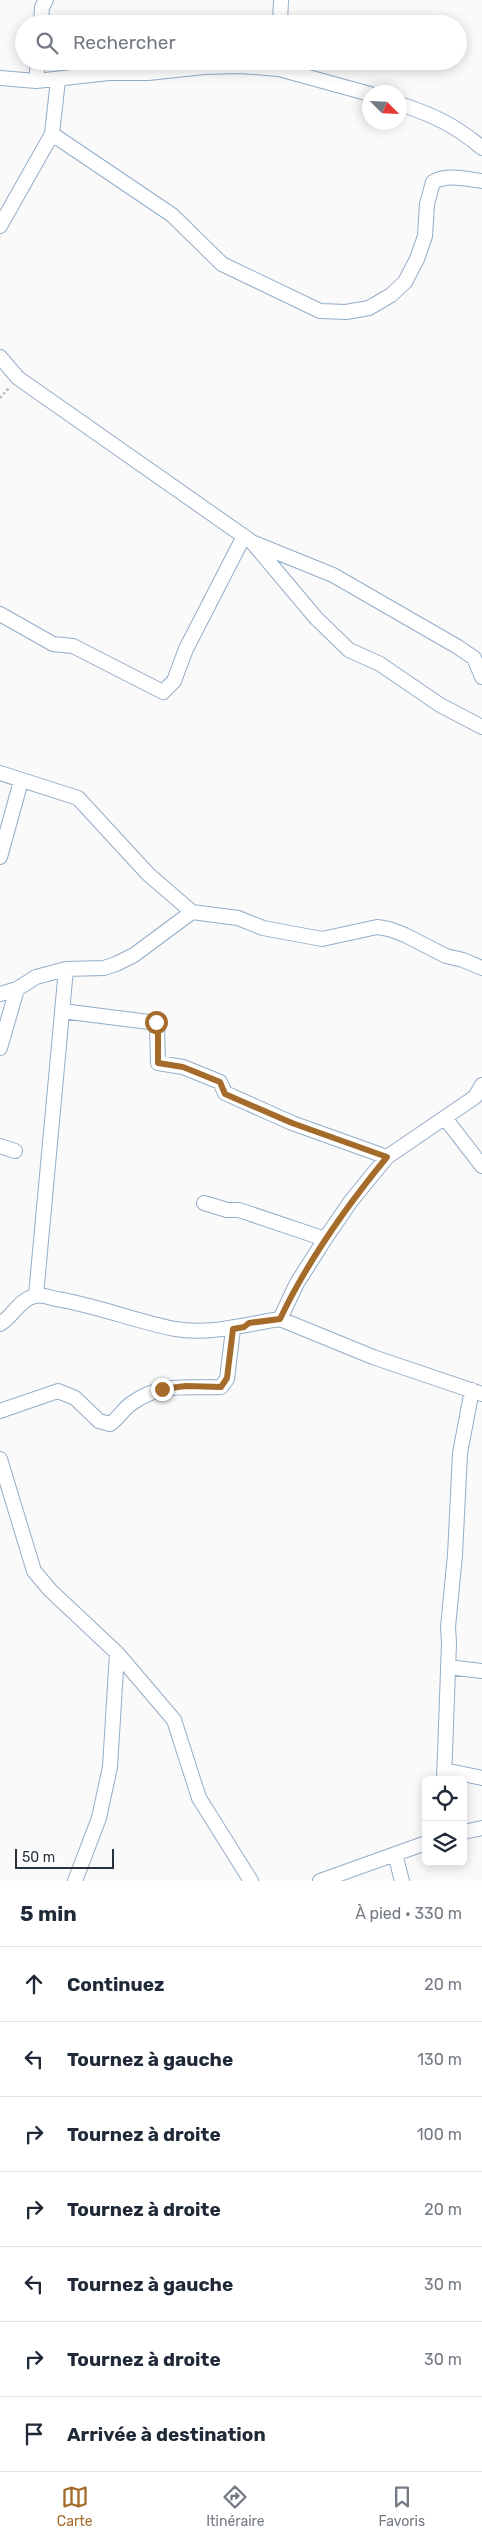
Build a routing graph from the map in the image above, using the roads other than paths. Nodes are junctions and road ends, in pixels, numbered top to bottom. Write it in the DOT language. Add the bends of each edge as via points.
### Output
graph roads {
  1 [pos="46,0"];
  2 [pos="281,0"];
  3 [pos="42,15"];
  4 [pos="280,15"];
  5 [pos="37,70"];
  6 [pos="176,70"];
  7 [pos="295,70"];
  8 [pos="0,78"];
  9 [pos="58,80"];
  10 [pos="36,81"];
  11 [pos="362,91"];
  12 [pos="407,106"];
  13 [pos="52,134"];
  14 [pos="482,148"];
  15 [pos="482,181"];
  16 [pos="0,226"];
  17 [pos="0,357"];
  18 [pos="248,539"];
  19 [pos="0,614"];
  20 [pos="482,651"];
  21 [pos="480,671"];
  22 [pos="482,727"];
  23 [pos="0,773"];
  24 [pos="21,781"];
  25 [pos="0,857"];
  26 [pos="192,912"];
  27 [pos="482,968"];
  28 [pos="66,969"];
  29 [pos="18,989"];
  30 [pos="0,994"];
  31 [pos="62,1011"];
  32 [pos="0,1048"];
  33 [pos="482,1085"];
  34 [pos="445,1118"];
  35 [pos="0,1146"];
  36 [pos="15,1151"];
  37 [pos="387,1157"];
  38 [pos="482,1166"];
  39 [pos="204,1203"];
  40 [pos="325,1239"];
  41 [pos="36,1295"];
  42 [pos="280,1319"];
  43 [pos="0,1324"];
  44 [pos="233,1329"];
  45 [pos="477,1392"];
  46 [pos="0,1411"];
  47 [pos="0,1459"];
  48 [pos="117,1653"];
  49 [pos="448,1667"];
  50 [pos="482,1671"];
  51 [pos="444,1775"];
  52 [pos="482,1778"];
  53 [pos="482,1828"];
  54 [pos="467,1831"];
  55 [pos="422,1844"];
  56 [pos="395,1854"];
  57 [pos="75,1881"];
  58 [pos="251,1881"];
  59 [pos="320,1881"];
  60 [pos="402,1881"];
  1 -- 3 [label="street"];
  2 -- 4 [label="street"];
  5 -- 10 [label="street"];
  6 -- 9 [label="street" via="109,73"];
  7 -- 11 [label="street"];
  8 -- 10 [label="street"];
  9 -- 10 [label="street"];
  9 -- 13 [label="street"];
  12 -- 14 [label="street" via="461,130"];
  13 -- 15 [label="street" via="172,215 222,264 320,311 346,312 368,308 391,296 405,282 417,259 425,236 427,204 433,182 452,177"];
  13 -- 16 [label="street"];
  17 -- 18 [label="street" via="18,378"];
  18 -- 19 [label="street" via="186,648 174,681 163,692 73,646 52,644"];
  18 -- 21 [label="street" via="333,575 458,647 474,658"];
  18 -- 22 [label="street" via="316,618 349,650 380,664 440,705"];
  20 -- 21 [label="street"];
  23 -- 24 [label="street"];
  24 -- 25 [label="street"];
  24 -- 26 [label="street" via="78,798 148,874"];
  26 -- 27 [label="street" via="238,918 263,928 322,939 377,927 389,929 446,956"];
  26 -- 28 [label="street" via="134,955 116,964 104,968"];
  28 -- 29 [label="street" via="36,977"];
  28 -- 31 [label="street"];
  29 -- 30 [label="street"];
  29 -- 32 [label="street"];
  31 -- 37 [label="street" via="156,1022 158,1063 183,1067 220,1082 225,1094 292,1123"];
  31 -- 41 [label="street"];
  33 -- 34 [label="street" via="475,1097"];
  34 -- 37 [label="street"];
  34 -- 38 [label="street"];
  35 -- 36 [label="street"];
  37 -- 40 [label="street"];
  39 -- 40 [label="street" via="239,1210"];
  40 -- 42 [label="street" via="297,1283"];
  41 -- 43 [label="street" via="24,1301"];
  41 -- 44 [label="street" via="103,1308 178,1329"];
  42 -- 44 [label="street" via="249,1323"];
  42 -- 45 [label="street" via="373,1357"];
  44 -- 46 [label="street" via="227,1378 221,1387 163,1388 134,1401 110,1424 99,1421 75,1398 58,1391"];
  45 -- 49 [label="street" via="460,1453"];
  47 -- 48 [label="street" via="34,1571"];
  48 -- 57 [label="street" via="110,1768 99,1818"];
  48 -- 58 [label="street" via="174,1720 199,1798"];
  49 -- 50 [label="street"];
  49 -- 51 [label="street"];
  51 -- 52 [label="street"];
  53 -- 54 [label="street"];
  55 -- 56 [label="street"];
  56 -- 59 [label="street"];
  56 -- 60 [label="street"];
}
